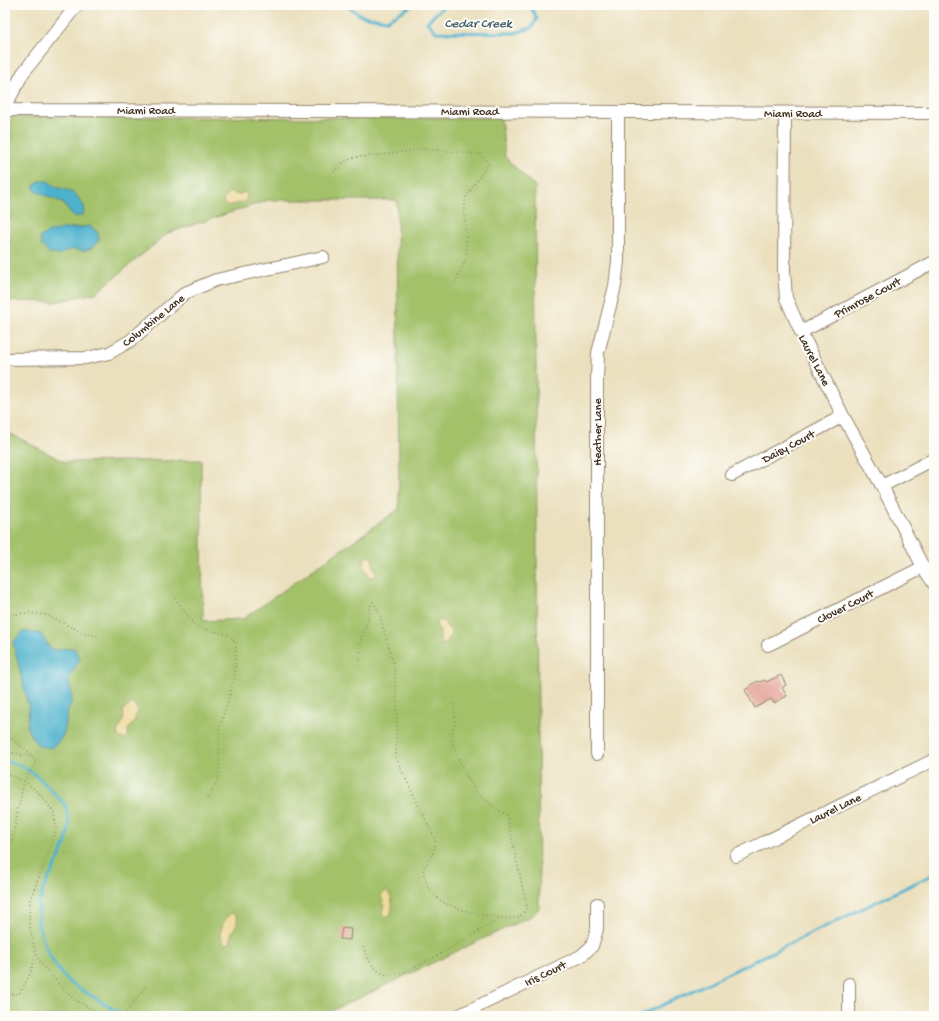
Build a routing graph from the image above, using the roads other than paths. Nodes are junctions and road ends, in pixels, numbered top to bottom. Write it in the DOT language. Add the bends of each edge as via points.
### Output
graph roads {
  1 [pos="77,5"];
  2 [pos="5,107"];
  3 [pos="5,110"];
  4 [pos="618,112"];
  5 [pos="785,112"];
  6 [pos="934,113"];
  7 [pos="323,257"];
  8 [pos="934,262"];
  9 [pos="801,332"];
  10 [pos="5,360"];
  11 [pos="844,416"];
  12 [pos="934,459"];
  13 [pos="732,475"];
  14 [pos="882,486"];
  15 [pos="923,567"];
  16 [pos="934,584"];
  17 [pos="768,645"];
  18 [pos="597,754"];
  19 [pos="934,760"];
  20 [pos="736,856"];
  21 [pos="597,904"];
  22 [pos="849,984"];
  23 [pos="458,1016"];
  24 [pos="849,1016"];
  1 -- 2 [label="street" via="22,73"];
  3 -- 4 [label="street, Miami Road"];
  4 -- 5 [label="street, Miami Road"];
  4 -- 18 [label="street, Heather Lane" via="618,261 615,286 598,353 597,372"];
  5 -- 6 [label="street, Miami Road"];
  5 -- 9 [label="street, Laurel Lane" via="784,271 786,298"];
  7 -- 10 [label="street, Columbine Lane" via="216,280 185,293 130,341 109,353 86,358"];
  8 -- 9 [label="street, Primrose Court"];
  9 -- 11 [label="street, Laurel Lane"];
  11 -- 13 [label="street, Daisy Court"];
  11 -- 14 [label="street, Laurel Lane"];
  12 -- 14 [label="street"];
  14 -- 15 [label="street, Laurel Lane"];
  15 -- 16 [label="street, Laurel Lane"];
  15 -- 17 [label="street, Clover Court"];
  19 -- 20 [label="street, Laurel Lane"];
  21 -- 23 [label="street, Iris Court" via="597,929 592,946 581,956"];
  22 -- 24 [label="street"];
}
